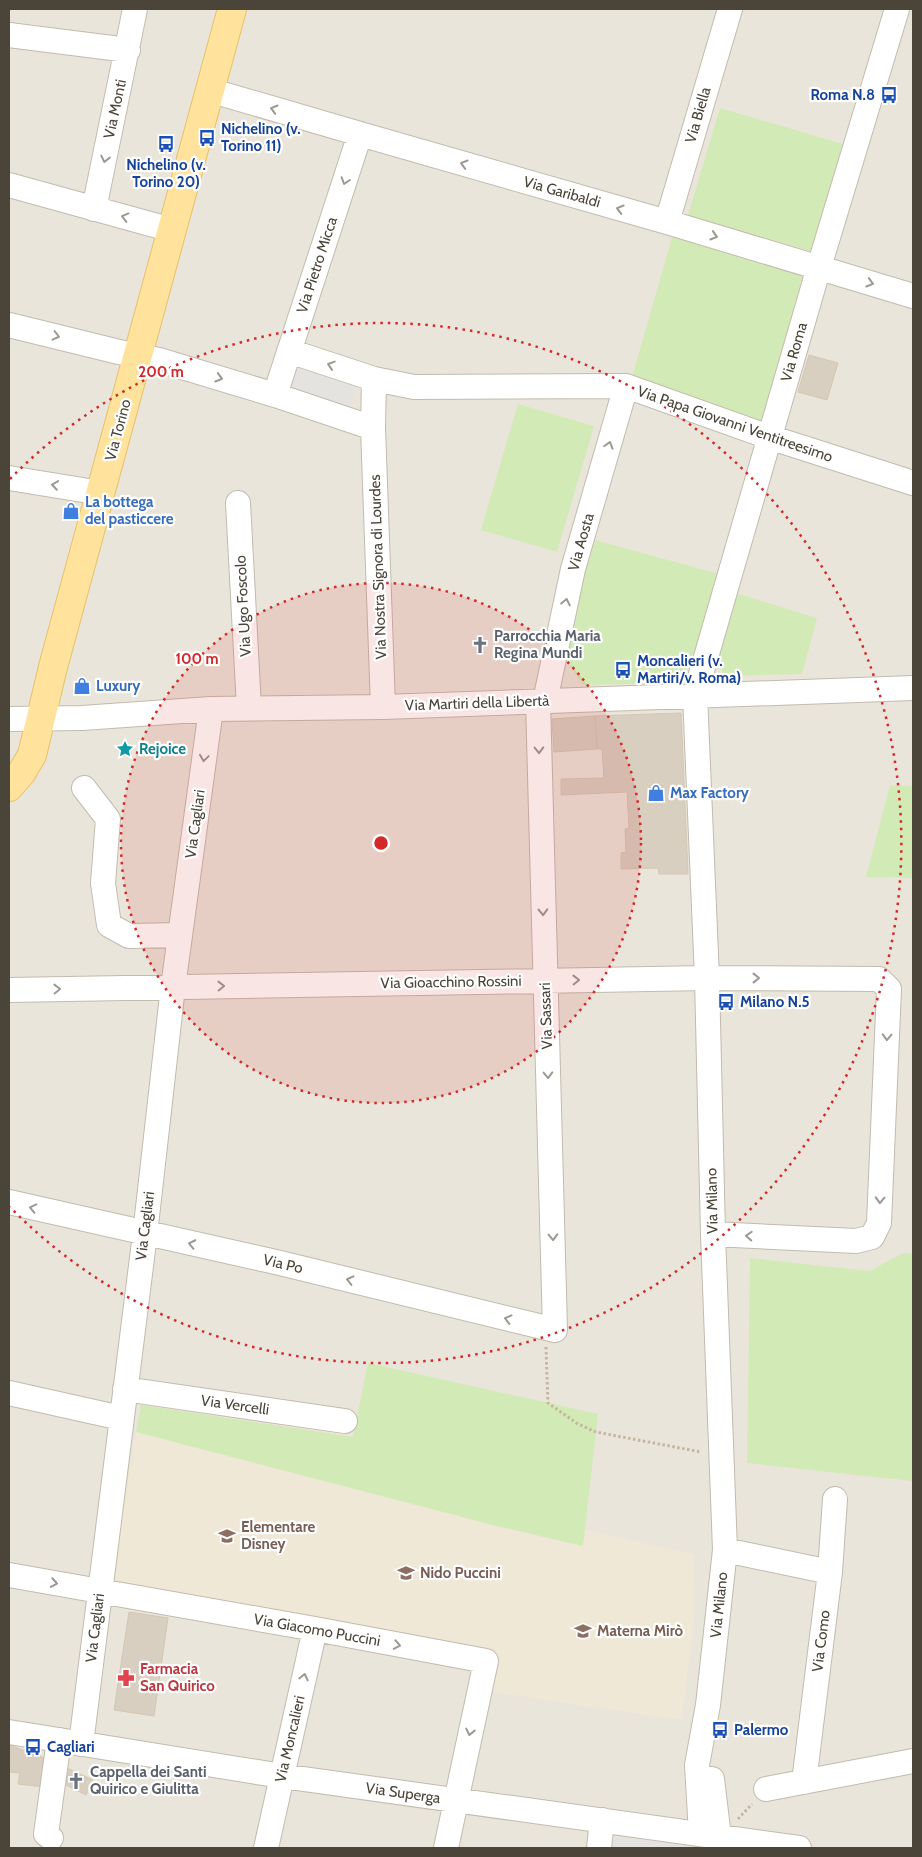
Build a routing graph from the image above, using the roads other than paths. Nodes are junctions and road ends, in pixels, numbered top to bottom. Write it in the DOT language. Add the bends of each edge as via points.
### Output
graph roads {
  1 [pos="135,9"];
  2 [pos="232,9"];
  3 [pos="730,9"];
  4 [pos="897,9"];
  5 [pos="9,35"];
  6 [pos="128,50"];
  7 [pos="210,90"];
  8 [pos="360,134"];
  9 [pos="9,185"];
  10 [pos="94,209"];
  11 [pos="667,222"];
  12 [pos="172,230"];
  13 [pos="819,267"];
  14 [pos="913,296"];
  15 [pos="9,324"];
  16 [pos="289,351"];
  17 [pos="138,356"];
  18 [pos="374,378"];
  19 [pos="626,386"];
  20 [pos="276,395"];
  21 [pos="373,428"];
  22 [pos="769,437"];
  23 [pos="9,478"];
  24 [pos="913,483"];
  25 [pos="101,493"];
  26 [pos="238,503"];
  27 [pos="913,688"];
  28 [pos="695,695"];
  29 [pos="542,701"];
  30 [pos="383,707"];
  31 [pos="249,708"];
  32 [pos="211,709"];
  33 [pos="9,719"];
  34 [pos="41,719"];
  35 [pos="9,787"];
  36 [pos="84,788"];
  37 [pos="180,935"];
  38 [pos="707,978"];
  39 [pos="545,981"];
  40 [pos="173,987"];
  41 [pos="9,990"];
  42 [pos="9,1202"];
  43 [pos="144,1234"];
  44 [pos="713,1234"];
  45 [pos="550,1329"];
  46 [pos="125,1389"];
  47 [pos="9,1393"];
  48 [pos="121,1418"];
  49 [pos="345,1421"];
  50 [pos="835,1499"];
  51 [pos="725,1550"];
  52 [pos="830,1572"];
  53 [pos="9,1575"];
  54 [pos="100,1590"];
  55 [pos="315,1629"];
  56 [pos="708,1705"];
  57 [pos="9,1732"];
  58 [pos="70,1742"];
  59 [pos="710,1757"];
  60 [pos="913,1761"];
  61 [pos="282,1776"];
  62 [pos="804,1782"];
  63 [pos="766,1789"];
  64 [pos="698,1790"];
  65 [pos="456,1800"];
  66 [pos="602,1820"];
  67 [pos="666,1829"];
  68 [pos="710,1835"];
  69 [pos="51,1838"];
  70 [pos="753,1845"];
  71 [pos="266,1848"];
  72 [pos="446,1848"];
  73 [pos="599,1848"];
  74 [pos="799,1848"];
  1 -- 6 [label="street, Via Monti"];
  2 -- 7 [label="main road, Via Torino"];
  3 -- 11 [label="street, Via Biella"];
  4 -- 13 [label="street, Via Roma"];
  5 -- 6 [label="street"];
  6 -- 10 [label="street, Via Monti, one-way"];
  8 -- 7 [label="street, Via Garibaldi, one-way"];
  7 -- 12 [label="main road, Via Torino"];
  11 -- 8 [label="street, Via Garibaldi, one-way"];
  8 -- 16 [label="street, Via Pietro Micca, one-way"];
  9 -- 10 [label="street"];
  12 -- 10 [label="street, one-way"];
  11 -- 13 [label="street, Via Garibaldi, one-way"];
  12 -- 17 [label="main road, Via Torino"];
  13 -- 14 [label="street, Via Garibaldi, one-way"];
  13 -- 22 [label="street, Via Roma"];
  15 -- 17 [label="street, one-way"];
  18 -- 16 [label="street, Via Papa Giovanni Ventitreesimo, one-way"];
  16 -- 20 [label="street, Via Pietro Micca"];
  17 -- 20 [label="street, one-way"];
  17 -- 25 [label="main road, Via Torino"];
  18 -- 19 [label="street, Via Papa Giovanni Ventitreesimo" via="414,388"];
  18 -- 21 [label="street"];
  19 -- 22 [label="street, Via Papa Giovanni Ventitreesimo"];
  29 -- 19 [label="street, Via Aosta, one-way" via="573,569"];
  20 -- 21 [label="street"];
  21 -- 30 [label="street, Via Nostra Signora di Lourdes"];
  22 -- 24 [label="street, Via Papa Giovanni Ventitreesimo"];
  22 -- 28 [label="street, Via Roma"];
  25 -- 23 [label="street, one-way"];
  25 -- 34 [label="main road, Via Torino"];
  26 -- 31 [label="street, Via Ugo Foscolo"];
  27 -- 28 [label="street, Via Martiri della Libertà"];
  28 -- 29 [label="street, Via Martiri della Libertà"];
  28 -- 38 [label="street, Via Milano"];
  29 -- 30 [label="street, Via Martiri della Libertà"];
  29 -- 39 [label="street, Via Sassari, one-way"];
  30 -- 31 [label="street, Via Martiri della Libertà"];
  31 -- 32 [label="street, Via Martiri della Libertà"];
  32 -- 34 [label="street, Via Martiri della Libertà"];
  32 -- 37 [label="street, Via Cagliari, one-way"];
  33 -- 34 [label="street, Via Martiri della Libertà"];
  34 -- 35 [label="main road, Via Torino" via="32,756"];
  36 -- 37 [label="street" via="108,819 103,883 109,925 129,936"];
  37 -- 40 [label="street, Via Cagliari"];
  39 -- 38 [label="street, Via Gioacchino Rossini, one-way"];
  38 -- 44 [label="street, Via Milano"];
  38 -- 44 [label="street, Via Gioacchino Rossini, one-way" via="879,979 889,989 879,1223 872,1237 856,1241"];
  40 -- 39 [label="street, Via Gioacchino Rossini, one-way"];
  39 -- 45 [label="street, Via Sassari, one-way"];
  41 -- 40 [label="street, Via Gioacchino Rossini, one-way"];
  40 -- 43 [label="street, Via Cagliari"];
  43 -- 42 [label="street, Via Po, one-way"];
  45 -- 43 [label="street, Via Po, one-way" via="280,1263"];
  43 -- 46 [label="street, Via Cagliari"];
  44 -- 51 [label="street, Via Milano"];
  46 -- 48 [label="street, Via Cagliari"];
  46 -- 49 [label="street, Via Vercelli"];
  47 -- 48 [label="street"];
  48 -- 54 [label="street, Via Cagliari"];
  50 -- 52 [label="street, Via Como"];
  51 -- 52 [label="street"];
  51 -- 56 [label="street, Via Milano"];
  52 -- 62 [label="street, Via Como"];
  53 -- 54 [label="street, Via Giacomo Puccini, one-way"];
  54 -- 55 [label="street, Via Giacomo Puccini"];
  54 -- 58 [label="street, Via Cagliari"];
  61 -- 55 [label="street, Via Moncalieri, one-way"];
  55 -- 65 [label="street, Via Giacomo Puccini, one-way" via="486,1661"];
  56 -- 59 [label="street, Via Milano"];
  56 -- 64 [label="street, Via Milano" via="697,1765"];
  57 -- 58 [label="street, Via Superga"];
  58 -- 61 [label="street, Via Superga"];
  58 -- 69 [label="street, Via Cagliari" via="46,1834"];
  59 -- 68 [label="street, Via Milano"];
  59 -- 70 [label="street" via="727,1804"];
  60 -- 62 [label="street"];
  61 -- 65 [label="street, Via Superga"];
  61 -- 71 [label="street, Via Moncalieri"];
  62 -- 63 [label="street"];
  64 -- 67 [label="street" via="685,1816"];
  64 -- 68 [label="street, Via Milano"];
  65 -- 66 [label="street, Via Superga"];
  65 -- 72 [label="street"];
  66 -- 67 [label="street, Via Superga"];
  66 -- 73 [label="street"];
  67 -- 68 [label="street, Via Superga"];
  68 -- 70 [label="street, Via Superga"];
  70 -- 74 [label="street, Via Superga"];
}
